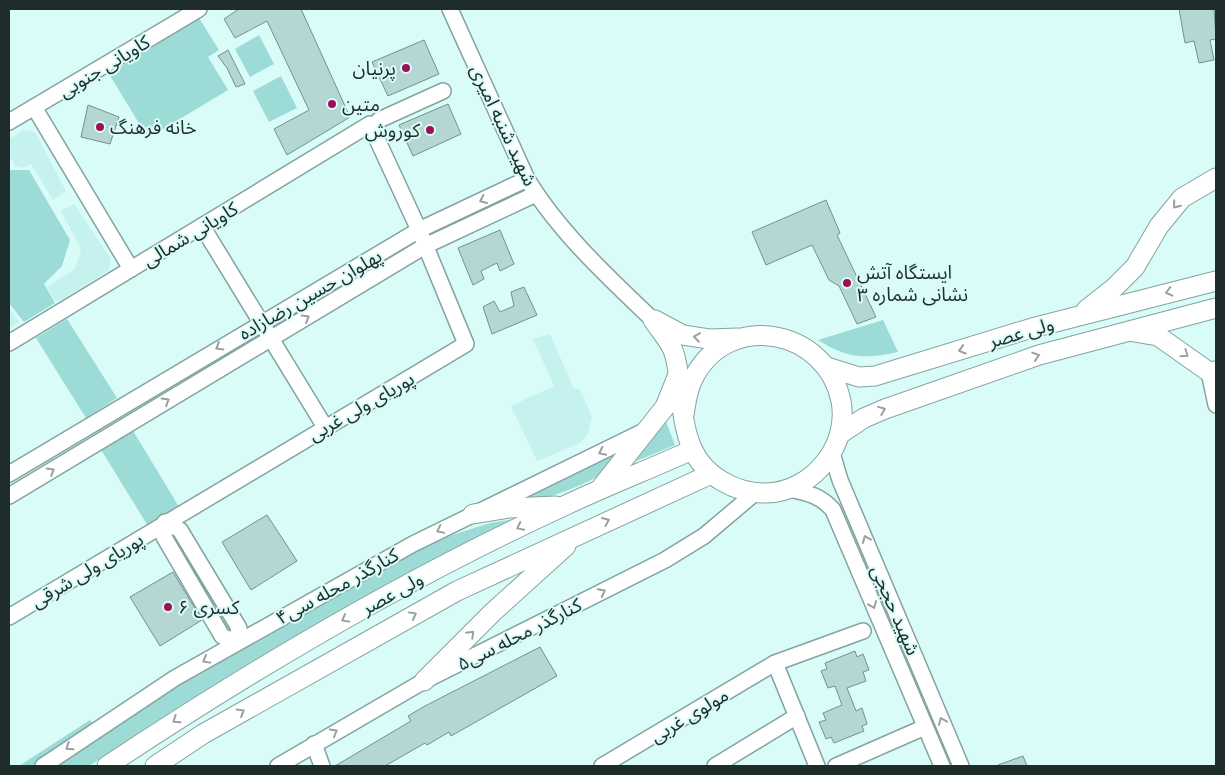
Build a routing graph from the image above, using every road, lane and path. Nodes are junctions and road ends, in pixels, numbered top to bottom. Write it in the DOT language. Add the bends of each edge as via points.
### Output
graph roads {
  1 [pos="199,9"];
  2 [pos="450,9"];
  3 [pos="183,13"];
  4 [pos="443,91"];
  5 [pos="34,107"];
  6 [pos="9,122"];
  7 [pos="375,122"];
  8 [pos="1214,176"];
  9 [pos="527,179"];
  10 [pos="536,194"];
  11 [pos="202,226"];
  12 [pos="419,230"];
  13 [pos="425,246"];
  14 [pos="131,270"];
  15 [pos="1216,281"];
  16 [pos="1216,308"];
  17 [pos="1079,315"];
  18 [pos="653,320"];
  19 [pos="260,323"];
  20 [pos="1125,331"];
  21 [pos="744,338"];
  22 [pos="271,339"];
  23 [pos="9,342"];
  24 [pos="827,367"];
  25 [pos="678,371"];
  26 [pos="1213,372"];
  27 [pos="129,401"];
  28 [pos="1216,405"];
  29 [pos="684,415"];
  30 [pos="139,418"];
  31 [pos="325,427"];
  32 [pos="646,431"];
  33 [pos="75,434"];
  34 [pos="840,434"];
  35 [pos="85,450"];
  36 [pos="692,450"];
  37 [pos="832,453"];
  38 [pos="9,474"];
  39 [pos="711,474"];
  40 [pos="789,489"];
  41 [pos="598,492"];
  42 [pos="754,493"];
  43 [pos="9,496"];
  44 [pos="565,505"];
  45 [pos="473,514"];
  46 [pos="165,522"];
  47 [pos="581,532"];
  48 [pos="9,618"];
  49 [pos="864,631"];
  50 [pos="236,643"];
  51 [pos="776,663"];
  52 [pos="424,681"];
  53 [pos="797,716"];
  54 [pos="925,727"];
  55 [pos="314,744"];
  56 [pos="320,764"];
  57 [pos="286,765"];
  58 [pos="43,766"];
  59 [pos="107,766"];
  60 [pos="155,766"];
  61 [pos="302,766"];
  62 [pos="602,766"];
  63 [pos="715,766"];
  64 [pos="817,766"];
  65 [pos="836,766"];
  66 [pos="942,766"];
  67 [pos="961,766"];
  1 -- 3 [label="street, کاویانی جنوبی"];
  2 -- 9 [label="street, شهید شنبه امیری"];
  3 -- 5 [label="street, کاویانی جنوبی"];
  4 -- 7 [label="street, کاویانی شمالی"];
  5 -- 6 [label="street, کاویانی جنوبی"];
  5 -- 14 [label="street"];
  7 -- 11 [label="street, کاویانی شمالی"];
  7 -- 12 [label="street"];
  8 -- 17 [label="main road, one-way" via="1182,198 1159,226 1135,267"];
  9 -- 10 [label="street, شهید شنبه امیری"];
  9 -- 12 [label="street, پهلوان حسین رضازاده, one-way"];
  10 -- 13 [label="street, پهلوان حسین رضازاده"];
  10 -- 18 [label="street, شهید شنبه امیری" via="567,232"];
  11 -- 14 [label="street, کاویانی شمالی"];
  11 -- 19 [label="street"];
  12 -- 13 [label="street"];
  12 -- 19 [label="street, پهلوان حسین رضازاده"];
  22 -- 13 [label="street, پهلوان حسین رضازاده, one-way"];
  13 -- 31 [label="street, پوریای ولی غربی" via="466,344"];
  14 -- 23 [label="street, کاویانی شمالی"];
  15 -- 17 [label="main road, ولی عصر, one-way"];
  16 -- 20 [label="main road, ولی عصر"];
  17 -- 24 [label="main road, ولی عصر, one-way" via="875,376 859,377"];
  21 -- 18 [label="main road, one-way" via="683,335"];
  18 -- 25 [label="main road" via="673,348"];
  19 -- 22 [label="street"];
  19 -- 27 [label="street, پهلوان حسین رضازاده, one-way"];
  20 -- 26 [label="main road, one-way" via="1158,336"];
  34 -- 20 [label="main road, ولی عصر, one-way" via="885,409 1039,355"];
  21 -- 24 [label="main road" via="768,335 790,340 811,351"];
  21 -- 29 [label="main road" via="725,345 695,375 687,394"];
  30 -- 22 [label="street, پهلوان حسین رضازاده, one-way"];
  22 -- 31 [label="street"];
  24 -- 34 [label="main road" via="838,388 842,411"];
  25 -- 29 [label="main road"];
  25 -- 32 [label="main road" via="665,407"];
  26 -- 28 [label="street"];
  27 -- 30 [label="street"];
  27 -- 33 [label="street, پهلوان حسین رضازاده"];
  29 -- 36 [label="main road"];
  30 -- 35 [label="street, پهلوان حسین رضازاده"];
  31 -- 46 [label="street, پوریای ولی غربی"];
  32 -- 41 [label="main road"];
  32 -- 45 [label="street, کنارگذر محله سی۴, one-way"];
  33 -- 35 [label="street"];
  33 -- 38 [label="street, پهلوان حسین رضازاده"];
  34 -- 37 [label="main road"];
  43 -- 35 [label="street, پهلوان حسین رضازاده, one-way"];
  36 -- 39 [label="main road"];
  36 -- 41 [label="main road, ولی عصر"];
  37 -- 40 [label="main road" via="806,481"];
  67 -- 37 [label="street, شهید حججی, one-way" via="840,480"];
  39 -- 42 [label="main road" via="731,487"];
  47 -- 39 [label="main road, ولی عصر, one-way"];
  40 -- 42 [label="main road"];
  40 -- 54 [label="street, شهید حججی, one-way" via="814,494 833,510"];
  41 -- 44 [label="main road, ولی عصر"];
  52 -- 42 [label="street, کنارگذر محله سی۵, one-way" via="665,560 704,536"];
  44 -- 45 [label="main road"];
  44 -- 59 [label="main road, ولی عصر, one-way" via="442,566 306,640"];
  45 -- 50 [label="street, کنارگذر محله سی۴, one-way"];
  46 -- 48 [label="street, پوریای ولی شرقی"];
  46 -- 50 [label="street" via="164,537 222,636"];
  52 -- 47 [label="main road, one-way" via="493,612"];
  60 -- 47 [label="main road, ولی عصر, one-way" via="203,734 457,591"];
  49 -- 51 [label="street, مولوی غربی"];
  50 -- 58 [label="street, کنارگذر محله سی۴, one-way" via="175,678"];
  51 -- 53 [label="street"];
  51 -- 62 [label="street, مولوی غربی"];
  55 -- 52 [label="street, کنارگذر محله سی۵, one-way"];
  53 -- 63 [label="street"];
  53 -- 64 [label="street"];
  54 -- 65 [label="street"];
  54 -- 66 [label="street, شهید حججی"];
  55 -- 56 [label="street"];
  55 -- 57 [label="street, کنارگذر محله سی۵"];
  56 -- 61 [label="street" via="309,757 302,761"];
}
